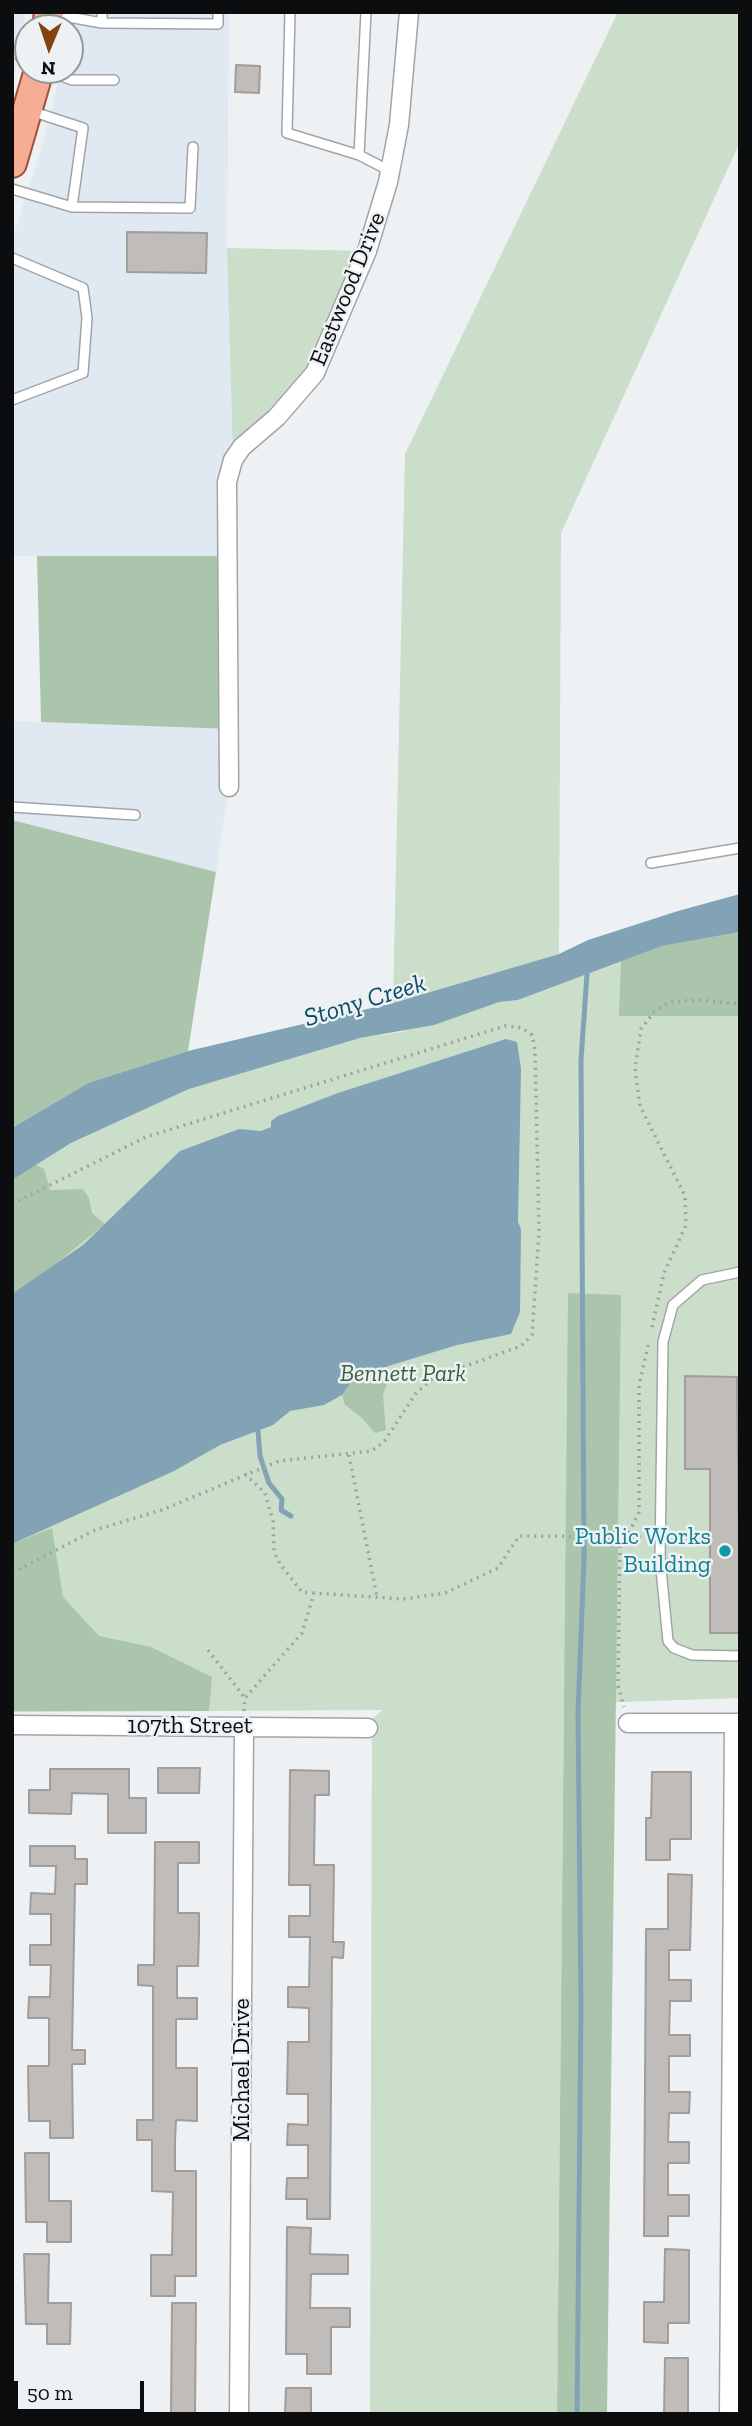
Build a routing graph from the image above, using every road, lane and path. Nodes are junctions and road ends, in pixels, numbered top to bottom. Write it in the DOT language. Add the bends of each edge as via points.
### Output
graph roads {
  1 [pos="102,12"];
  2 [pos="218,12"];
  3 [pos="290,12"];
  4 [pos="366,12"];
  5 [pos="409,12"];
  6 [pos="84,21"];
  7 [pos="102,23"];
  8 [pos="84,80"];
  9 [pos="114,80"];
  10 [pos="35,84"];
  11 [pos="28,109"];
  12 [pos="193,147"];
  13 [pos="359,155"];
  14 [pos="12,163"];
  15 [pos="390,171"];
  16 [pos="12,189"];
  17 [pos="72,207"];
  18 [pos="12,258"];
  19 [pos="12,400"];
  20 [pos="229,787"];
  21 [pos="12,807"];
  22 [pos="135,815"];
  23 [pos="740,848"];
  24 [pos="651,863"];
  25 [pos="740,1004"];
  26 [pos="12,1204"];
  27 [pos="740,1272"];
  28 [pos="349,1455"];
  29 [pos="247,1473"];
  30 [pos="661,1536"];
  31 [pos="620,1539"];
  32 [pos="626,1539"];
  33 [pos="12,1573"];
  34 [pos="314,1593"];
  35 [pos="377,1597"];
  36 [pos="208,1650"];
  37 [pos="740,1656"];
  38 [pos="244,1698"];
  39 [pos="628,1723"];
  40 [pos="737,1723"];
  41 [pos="12,1725"];
  42 [pos="244,1727"];
  43 [pos="368,1728"];
  44 [pos="239,2414"];
  45 [pos="729,2414"];
  1 -- 7 [label="lane"];
  2 -- 7 [label="lane" via="218,24"];
  3 -- 13 [label="lane" via="287,133"];
  4 -- 13 [label="lane"];
  5 -- 15 [label="street, Eastwood Drive" via="405,82"];
  6 -- 7 [label="lane"];
  8 -- 9 [label="lane"];
  10 -- 11 [label="main road"];
  11 -- 14 [label="main road"];
  11 -- 17 [label="lane" via="83,128"];
  12 -- 17 [label="lane" via="190,208"];
  13 -- 15 [label="lane"];
  15 -- 20 [label="street, Eastwood Drive" via="376,229 329,345 299,393 233,460 227,482"];
  16 -- 17 [label="lane"];
  18 -- 19 [label="lane" via="83,288 87,318 83,373"];
  21 -- 22 [label="lane"];
  23 -- 24 [label="lane"];
  25 -- 32 [label="path" via="670,1002 654,1012 641,1029 636,1047 640,1105 685,1196 686,1225 664,1273 639,1385 639,1512"];
  26 -- 28 [label="path" via="146,1137 505,1026 532,1035 539,1233 533,1335 521,1346 433,1378 416,1393 384,1442 371,1451"];
  27 -- 30 [label="lane" via="702,1280 673,1305 663,1342"];
  28 -- 29 [label="path" via="279,1461"];
  28 -- 35 [label="path"];
  29 -- 33 [label="path" via="162,1510 95,1530"];
  29 -- 34 [label="path" via="265,1493 280,1564 302,1592"];
  30 -- 32 [label="path"];
  30 -- 37 [label="lane" via="667,1641 692,1655"];
  31 -- 32 [label="path"];
  31 -- 35 [label="path" via="519,1536 498,1568 445,1593 403,1599"];
  31 -- 39 [label="path" via="618,1686"];
  34 -- 35 [label="path"];
  34 -- 38 [label="path" via="302,1633"];
  36 -- 38 [label="path"];
  38 -- 42 [label="path"];
  39 -- 40 [label="street"];
  40 -- 45 [label="street"];
  41 -- 42 [label="street, 107th Street"];
  42 -- 43 [label="street, 107th Street"];
  42 -- 44 [label="street, Michael Drive"];
}
